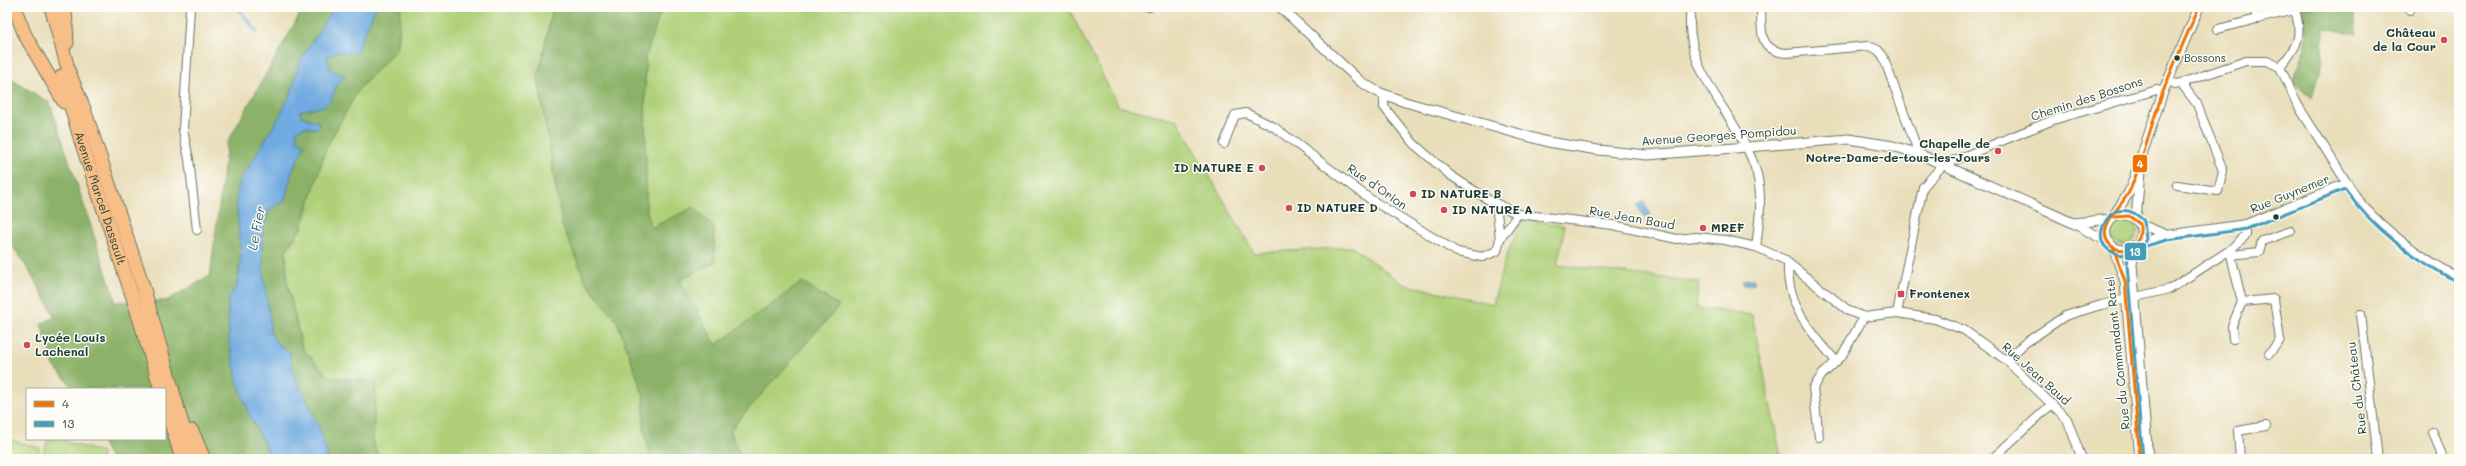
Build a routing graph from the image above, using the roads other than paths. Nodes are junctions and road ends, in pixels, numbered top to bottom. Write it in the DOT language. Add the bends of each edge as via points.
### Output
graph roads {
  1 [pos="14,7"];
  2 [pos="42,7"];
  3 [pos="51,7"];
  4 [pos="65,7"];
  5 [pos="190,7"];
  6 [pos="1145,7"];
  7 [pos="1150,7"];
  8 [pos="1280,7"];
  9 [pos="1691,7"];
  10 [pos="1760,7"];
  11 [pos="2199,7"];
  12 [pos="2254,7"];
  13 [pos="2295,9"];
  14 [pos="2257,19"];
  15 [pos="2218,29"];
  16 [pos="2280,67"];
  17 [pos="2168,80"];
  18 [pos="2181,83"];
  19 [pos="2163,92"];
  20 [pos="1384,95"];
  21 [pos="84,109"];
  22 [pos="81,141"];
  23 [pos="1224,144"];
  24 [pos="2144,145"];
  25 [pos="1745,147"];
  26 [pos="1919,154"];
  27 [pos="1943,165"];
  28 [pos="2347,183"];
  29 [pos="2177,185"];
  30 [pos="1496,204"];
  31 [pos="1518,214"];
  32 [pos="2113,218"];
  33 [pos="2073,222"];
  34 [pos="2138,222"];
  35 [pos="2246,224"];
  36 [pos="197,230"];
  37 [pos="2291,231"];
  38 [pos="2166,234"];
  39 [pos="1500,239"];
  40 [pos="2111,245"];
  41 [pos="2136,245"];
  42 [pos="1756,247"];
  43 [pos="2231,253"];
  44 [pos="1788,263"];
  45 [pos="2459,278"];
  46 [pos="2131,299"];
  47 [pos="2242,302"];
  48 [pos="1897,313"];
  49 [pos="2361,314"];
  50 [pos="1864,318"];
  51 [pos="2233,339"];
  52 [pos="2268,354"];
  53 [pos="2006,360"];
  54 [pos="1836,361"];
  55 [pos="167,366"];
  56 [pos="161,388"];
  57 [pos="2052,404"];
  58 [pos="166,406"];
  59 [pos="2266,426"];
  60 [pos="2433,432"];
  61 [pos="1818,437"];
  62 [pos="182,459"];
  63 [pos="192,459"];
  64 [pos="204,459"];
  65 [pos="1992,459"];
  66 [pos="2082,459"];
  67 [pos="2140,459"];
  68 [pos="2148,459"];
  69 [pos="2240,459"];
  70 [pos="2378,459"];
  71 [pos="2443,459"];
  1 -- 22 [label="highway" via="25,35 64,102"];
  2 -- 22 [label="highway, Avenue Marcel Dassault"];
  3 -- 21 [label="highway, Avenue Marcel Dassault" via="69,72"];
  4 -- 21 [label="highway" via="67,40"];
  5 -- 36 [label="street" via="183,130"];
  6 -- 7 [label="street"];
  8 -- 20 [label="street, Avenue Georges Pompidou" via="1361,82"];
  9 -- 25 [label="street" via="1689,36 1695,60"];
  10 -- 26 [label="street" via="1762,39 1767,47 1776,52 1869,46 1878,50 1883,56"];
  11 -- 17 [label="street"];
  12 -- 14 [label="street"];
  13 -- 14 [label="street"];
  13 -- 16 [label="street" via="2300,26 2299,39"];
  14 -- 15 [label="street"];
  16 -- 18 [label="street" via="2267,61 2246,61"];
  16 -- 28 [label="street" via="2297,104"];
  17 -- 18 [label="street" via="2175,84"];
  17 -- 19 [label="street"];
  18 -- 29 [label="street" via="2197,104 2223,171 2218,191"];
  19 -- 24 [label="street"];
  19 -- 27 [label="street, Chemin des Bossons" via="2157,90 2053,120"];
  20 -- 25 [label="street, Avenue Georges Pompidou" via="1548,142 1598,150 1647,155"];
  20 -- 30 [label="street, Rue Jean Baud" via="1384,107 1414,144 1450,175"];
  21 -- 55 [label="highway, Avenue Marcel Dassault"];
  22 -- 56 [label="highway, Avenue Marcel Dassault" via="134,298"];
  23 -- 39 [label="street, Rue d’Orion" via="1235,116 1246,113 1256,116 1370,199 1457,252 1482,257 1490,255 1497,250"];
  24 -- 32 [label="street" via="2130,190"];
  24 -- 34 [label="street"];
  25 -- 26 [label="street, Avenue Georges Pompidou" via="1849,139 1893,146"];
  25 -- 42 [label="street" via="1760,190"];
  26 -- 27 [label="street, Avenue Georges Pompidou"];
  27 -- 33 [label="street, Avenue Georges Pompidou"];
  27 -- 48 [label="street, Chemin des Bossons" via="1923,187"];
  28 -- 35 [label="street, Rue Guynemer"];
  28 -- 45 [label="street, Rue Guynemer" via="2364,208 2424,257"];
  30 -- 31 [label="street, Rue Jean Baud"];
  30 -- 39 [label="street"];
  31 -- 39 [label="street"];
  31 -- 42 [label="street, Rue Jean Baud" via="1612,225 1677,239 1696,237"];
  32 -- 33 [label="street, Avenue Georges Pompidou"];
  32 -- 34 [label="street" via="2126,215"];
  32 -- 40 [label="street" via="2106,231"];
  33 -- 40 [label="street, Avenue Georges Pompidou"];
  34 -- 38 [label="street, Rue Guynemer"];
  34 -- 41 [label="street" via="2142,231"];
  35 -- 38 [label="street, Rue Guynemer"];
  35 -- 43 [label="street" via="2246,235"];
  37 -- 43 [label="street" via="2262,241 2259,252"];
  38 -- 41 [label="street, Rue Guynemer"];
  40 -- 41 [label="street" via="2124,250"];
  40 -- 46 [label="street, Rue du Commandant Ratel"];
  41 -- 46 [label="street, Rue du Commandant Ratel" via="2132,264"];
  42 -- 44 [label="street, Rue Jean Baud"];
  43 -- 46 [label="street" via="2170,289"];
  43 -- 47 [label="street"];
  44 -- 50 [label="street, Rue Jean Baud" via="1849,311"];
  44 -- 54 [label="street" via="1789,286 1794,304 1806,326"];
  46 -- 53 [label="street" via="2065,316 2025,343"];
  46 -- 67 [label="street, Rue du Commandant Ratel"];
  46 -- 68 [label="street, Rue du Commandant Ratel"];
  47 -- 51 [label="street" via="2232,326"];
  47 -- 52 [label="street" via="2274,299 2280,340"];
  48 -- 50 [label="street, Rue Jean Baud"];
  48 -- 53 [label="street, Rue Jean Baud" via="1935,319 1964,330"];
  49 -- 70 [label="street, Rue du Château"];
  50 -- 54 [label="street" via="1852,341"];
  53 -- 57 [label="street, Rue Jean Baud"];
  54 -- 61 [label="street" via="1813,388"];
  55 -- 63 [label="highway"];
  55 -- 64 [label="highway"];
  57 -- 65 [label="street"];
  57 -- 66 [label="street, Rue Jean Baud" via="2067,419"];
  58 -- 62 [label="highway"];
  59 -- 69 [label="street" via="2238,431"];
  60 -- 71 [label="street"];
}
